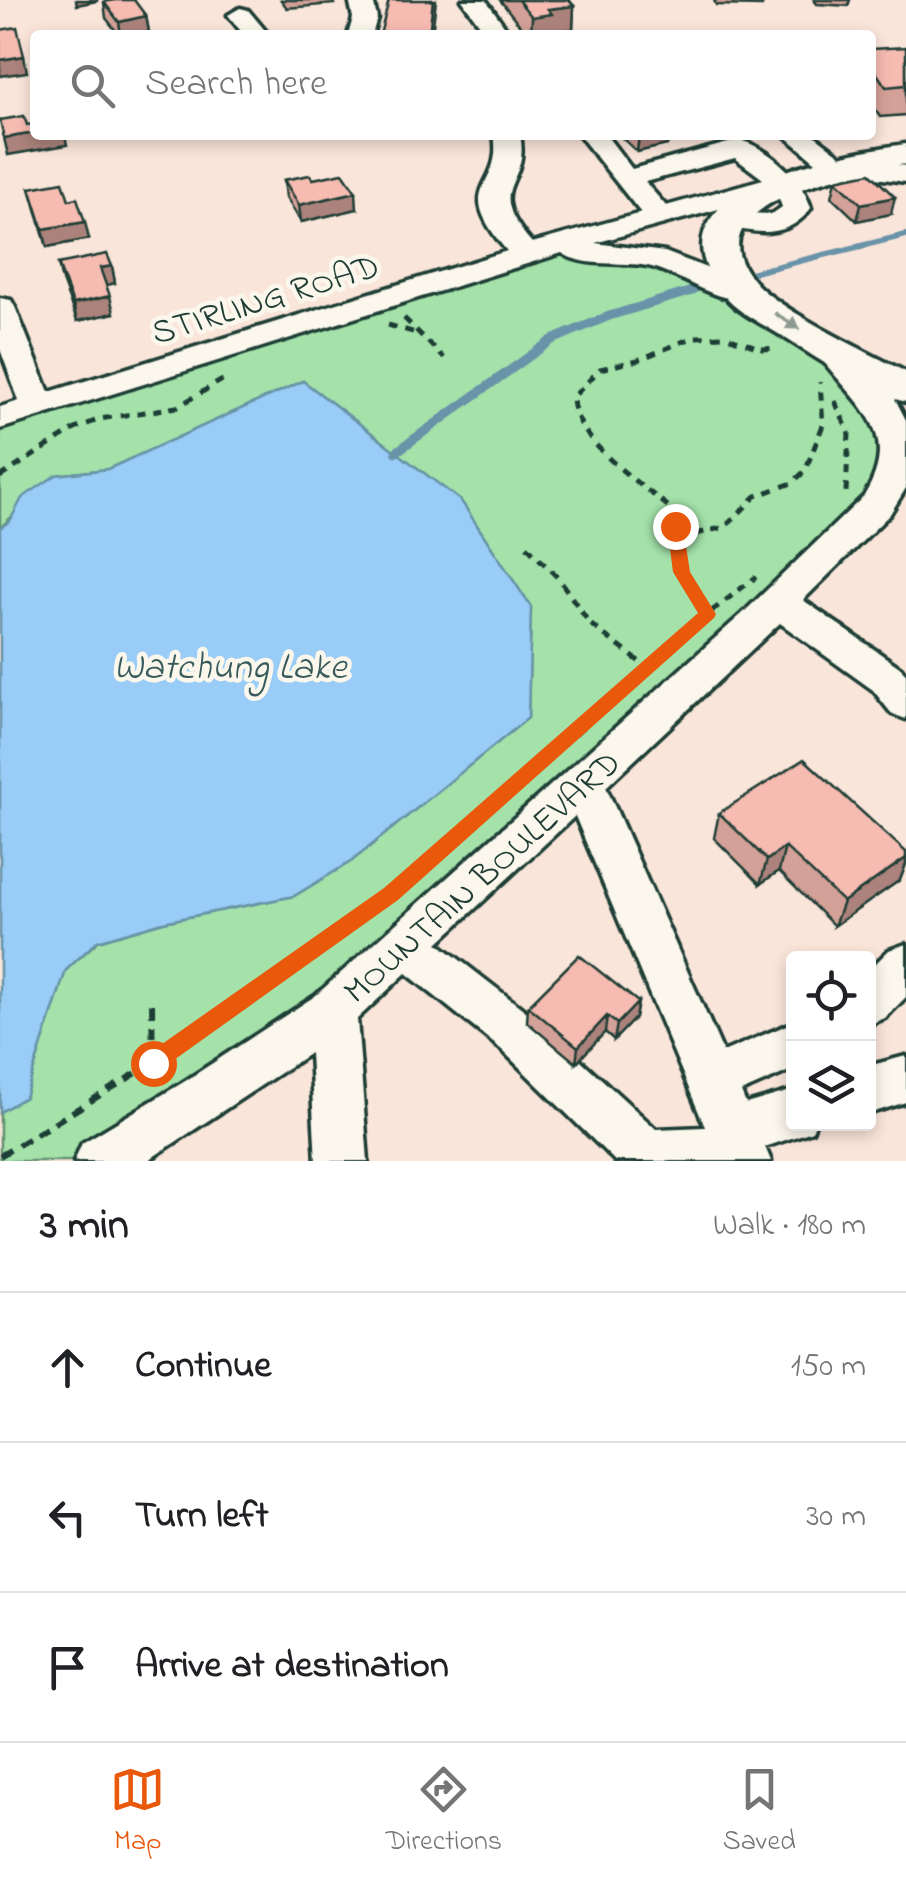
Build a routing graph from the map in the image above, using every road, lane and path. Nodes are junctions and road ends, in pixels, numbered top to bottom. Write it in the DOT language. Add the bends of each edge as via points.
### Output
graph roads {
  1 [pos="361,0"];
  2 [pos="474,0"];
  3 [pos="240,15"];
  4 [pos="253,30"];
  5 [pos="361,30"];
  6 [pos="495,30"];
  7 [pos="508,140"];
  8 [pos="533,140"];
  9 [pos="596,140"];
  10 [pos="804,140"];
  11 [pos="906,154"];
  12 [pos="756,158"];
  13 [pos="838,166"];
  14 [pos="906,174"];
  15 [pos="643,197"];
  16 [pos="624,240"];
  17 [pos="540,253"];
  18 [pos="722,278"];
  19 [pos="392,306"];
  20 [pos="0,307"];
  21 [pos="374,321"];
  22 [pos="419,334"];
  23 [pos="769,339"];
  24 [pos="832,351"];
  25 [pos="444,358"];
  26 [pos="233,373"];
  27 [pos="899,379"];
  28 [pos="38,406"];
  29 [pos="0,418"];
  30 [pos="0,477"];
  31 [pos="842,505"];
  32 [pos="906,512"];
  33 [pos="679,538"];
  34 [pos="527,546"];
  35 [pos="833,552"];
  36 [pos="774,584"];
  37 [pos="708,614"];
  38 [pos="648,670"];
  39 [pos="906,703"];
  40 [pos="584,784"];
  41 [pos="404,946"];
  42 [pos="906,965"];
  43 [pos="876,994"];
  44 [pos="152,1004"];
  45 [pos="332,1011"];
  46 [pos="786,1048"];
  47 [pos="153,1063"];
  48 [pos="906,1079"];
  49 [pos="710,1080"];
  50 [pos="876,1088"];
  51 [pos="786,1119"];
  52 [pos="739,1146"];
  53 [pos="0,1156"];
  54 [pos="100,1161"];
  55 [pos="342,1161"];
  1 -- 5 [label="street"];
  2 -- 6 [label="street"];
  3 -- 4 [label="street"];
  7 -- 17 [label="street" via="494,214"];
  8 -- 17 [label="street" via="518,208"];
  9 -- 15 [label="street"];
  10 -- 13 [label="street"];
  11 -- 13 [label="main road"];
  12 -- 13 [label="main road"];
  12 -- 15 [label="street, STIRLING ROAD"];
  12 -- 15 [label="street"];
  12 -- 18 [label="main road" via="719,242"];
  13 -- 14 [label="street"];
  15 -- 16 [label="street, STIRLING ROAD"];
  16 -- 17 [label="street, STIRLING ROAD"];
  16 -- 18 [label="street, STIRLING ROAD"];
  17 -- 28 [label="street, STIRLING ROAD"];
  18 -- 24 [label="main road, one-way"];
  19 -- 22 [label="path"];
  20 -- 28 [label="street"];
  21 -- 22 [label="path"];
  22 -- 25 [label="path"];
  23 -- 33 [label="path" via="779,348 760,350 729,336 680,339 650,356 603,366 573,398 573,414 609,459 668,502"];
  24 -- 27 [label="main road"];
  24 -- 35 [label="street, MOUNTAIN BOULEVARD" via="880,402 898,448 888,491"];
  26 -- 30 [label="path" via="178,407 73,430"];
  28 -- 29 [label="street, STIRLING ROAD"];
  31 -- 33 [label="path" via="848,433 820,382 824,425 805,472 756,496 724,527"];
  32 -- 35 [label="street, MOUNTAIN BOULEVARD"];
  33 -- 37 [label="path" via="682,572"];
  34 -- 38 [label="path" via="590,624"];
  35 -- 36 [label="street, MOUNTAIN BOULEVARD"];
  36 -- 37 [label="path"];
  36 -- 39 [label="street"];
  36 -- 40 [label="street, MOUNTAIN BOULEVARD"];
  37 -- 38 [label="path"];
  38 -- 47 [label="path" via="391,894"];
  40 -- 41 [label="street, MOUNTAIN BOULEVARD"];
  40 -- 49 [label="street"];
  41 -- 45 [label="street, MOUNTAIN BOULEVARD"];
  41 -- 52 [label="street" via="482,1003 636,1146 657,1155"];
  42 -- 43 [label="street"];
  44 -- 47 [label="path"];
  45 -- 54 [label="street, MOUNTAIN BOULEVARD"];
  45 -- 55 [label="street"];
  46 -- 49 [label="street"];
  47 -- 53 [label="path"];
  48 -- 50 [label="street"];
  49 -- 52 [label="street"];
  51 -- 52 [label="street"];
}
